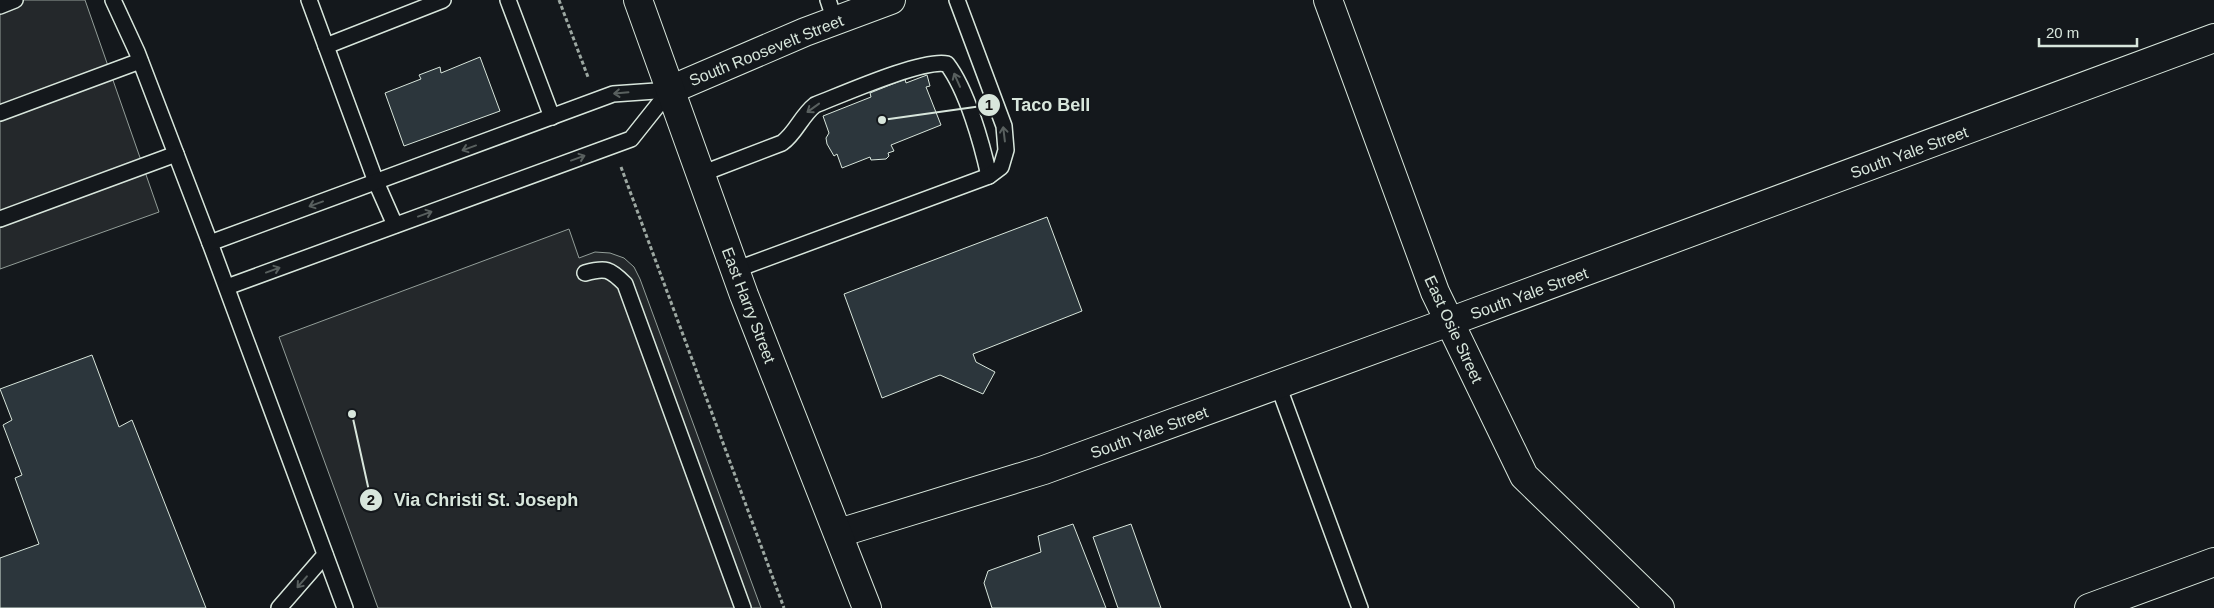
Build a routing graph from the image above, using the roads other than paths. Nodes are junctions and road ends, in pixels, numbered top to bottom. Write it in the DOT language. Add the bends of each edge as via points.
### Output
graph roads {
  1 [pos="15,0"];
  2 [pos="113,0"];
  3 [pos="309,0"];
  4 [pos="443,0"];
  5 [pos="508,0"];
  6 [pos="638,0"];
  7 [pos="891,0"];
  8 [pos="957,0"];
  9 [pos="1328,0"];
  10 [pos="0,6"];
  11 [pos="831,10"];
  12 [pos="2214,38"];
  13 [pos="326,46"];
  14 [pos="140,61"];
  15 [pos="670,90"];
  16 [pos="0,113"];
  17 [pos="552,117"];
  18 [pos="176,154"];
  19 [pos="701,174"];
  20 [pos="989,176"];
  21 [pos="376,182"];
  22 [pos="0,220"];
  23 [pos="395,225"];
  24 [pos="210,243"];
  25 [pos="735,270"];
  26 [pos="585,273"];
  27 [pos="227,287"];
  28 [pos="1449,322"];
  29 [pos="1278,385"];
  30 [pos="839,533"];
  31 [pos="325,555"];
  32 [pos="2214,562"];
  33 [pos="280,608"];
  34 [pos="345,608"];
  35 [pos="743,608"];
  36 [pos="867,608"];
  37 [pos="1360,608"];
  38 [pos="1660,608"];
  39 [pos="2089,608"];
  1 -- 10 [label="lane"];
  2 -- 14 [label="lane"];
  3 -- 13 [label="lane"];
  4 -- 13 [label="lane"];
  5 -- 17 [label="lane"];
  6 -- 15 [label="street, East Harry Street"];
  7 -- 11 [label="street, South Roosevelt Street"];
  20 -- 8 [label="lane, one-way" via="1001,167 1006,150 1004,126"];
  9 -- 28 [label="street, East Osie Street" via="1435,292"];
  11 -- 15 [label="street, South Roosevelt Street"];
  12 -- 28 [label="street, South Yale Street"];
  13 -- 21 [label="lane"];
  14 -- 16 [label="lane"];
  14 -- 18 [label="lane"];
  15 -- 17 [label="lane, one-way" via="613,94"];
  15 -- 19 [label="street, East Harry Street"];
  23 -- 15 [label="lane, one-way" via="631,139"];
  17 -- 21 [label="lane, one-way"];
  18 -- 22 [label="lane"];
  18 -- 24 [label="lane"];
  20 -- 19 [label="lane, one-way" via="984,152 959,86 947,64 938,62 912,68 814,105 782,143"];
  19 -- 25 [label="street, East Harry Street"];
  20 -- 25 [label="lane"];
  21 -- 23 [label="lane"];
  21 -- 24 [label="lane, one-way"];
  27 -- 23 [label="lane, one-way"];
  24 -- 27 [label="lane"];
  25 -- 30 [label="street, East Harry Street"];
  26 -- 35 [label="lane" via="602,268 614,272 624,284"];
  27 -- 31 [label="lane"];
  28 -- 29 [label="street, South Yale Street"];
  28 -- 38 [label="street, East Osie Street" via="1524,476"];
  29 -- 30 [label="street, South Yale Street" via="1044,470"];
  29 -- 37 [label="lane"];
  30 -- 36 [label="street, East Harry Street"];
  31 -- 33 [label="lane, one-way"];
  31 -- 34 [label="lane"];
  32 -- 39 [label="street"];
}
